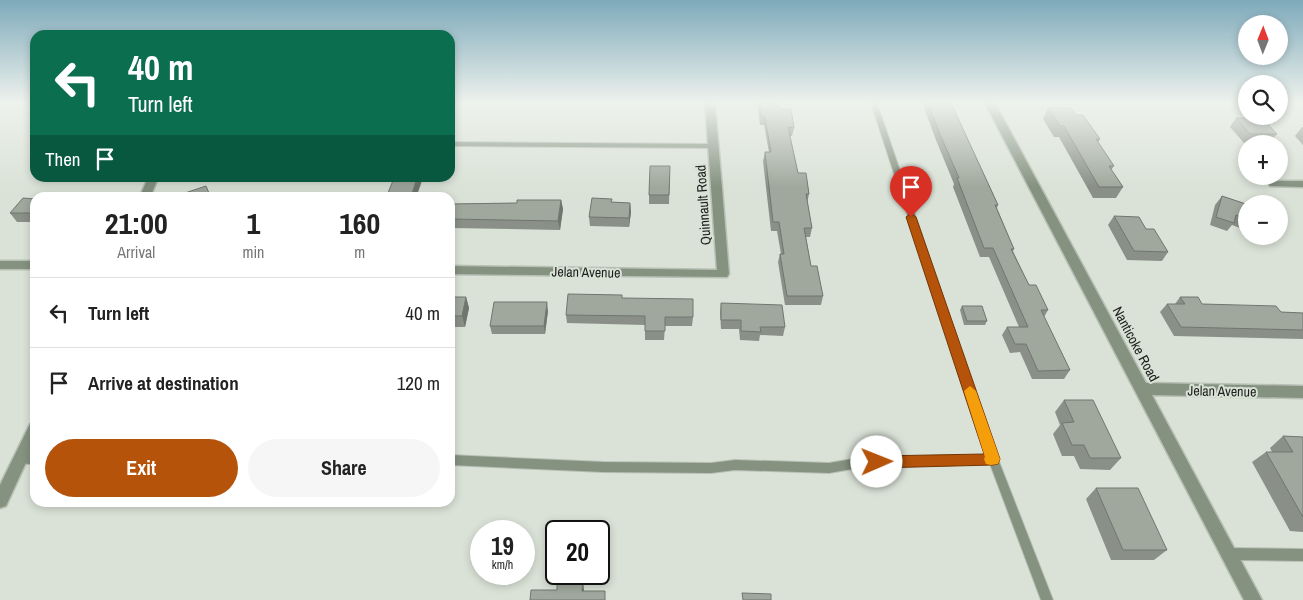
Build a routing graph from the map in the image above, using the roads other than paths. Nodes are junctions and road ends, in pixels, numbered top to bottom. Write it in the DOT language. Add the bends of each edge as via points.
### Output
graph roads {
  1 [pos="712,131"];
  2 [pos="883,131"];
  3 [pos="1005,131"];
  4 [pos="455,144"];
  5 [pos="713,146"];
  6 [pos="1288,184"];
  7 [pos="1303,184"];
  8 [pos="0,265"];
  9 [pos="30,265"];
  10 [pos="455,270"];
  11 [pos="723,274"];
  12 [pos="1141,389"];
  13 [pos="1303,392"];
  14 [pos="28,459"];
  15 [pos="993,459"];
  16 [pos="455,460"];
  17 [pos="0,501"];
  18 [pos="1229,554"];
  19 [pos="1303,555"];
  20 [pos="1047,600"];
  21 [pos="1253,600"];
  1 -- 5 [label="street, Quinnault Road"];
  2 -- 15 [label="lane"];
  3 -- 12 [label="street, Nanticoke Road"];
  4 -- 5 [label="lane"];
  5 -- 11 [label="street, Quinnault Road"];
  6 -- 7 [label="street"];
  8 -- 9 [label="street"];
  10 -- 11 [label="street, Jelan Avenue"];
  12 -- 13 [label="street, Jelan Avenue"];
  12 -- 18 [label="street, Nanticoke Road"];
  14 -- 17 [label="street"];
  15 -- 16 [label="lane" via="858,463 829,468 735,465 711,468 603,467"];
  15 -- 20 [label="lane"];
  18 -- 19 [label="lane"];
  18 -- 21 [label="street, Nanticoke Road"];
}
